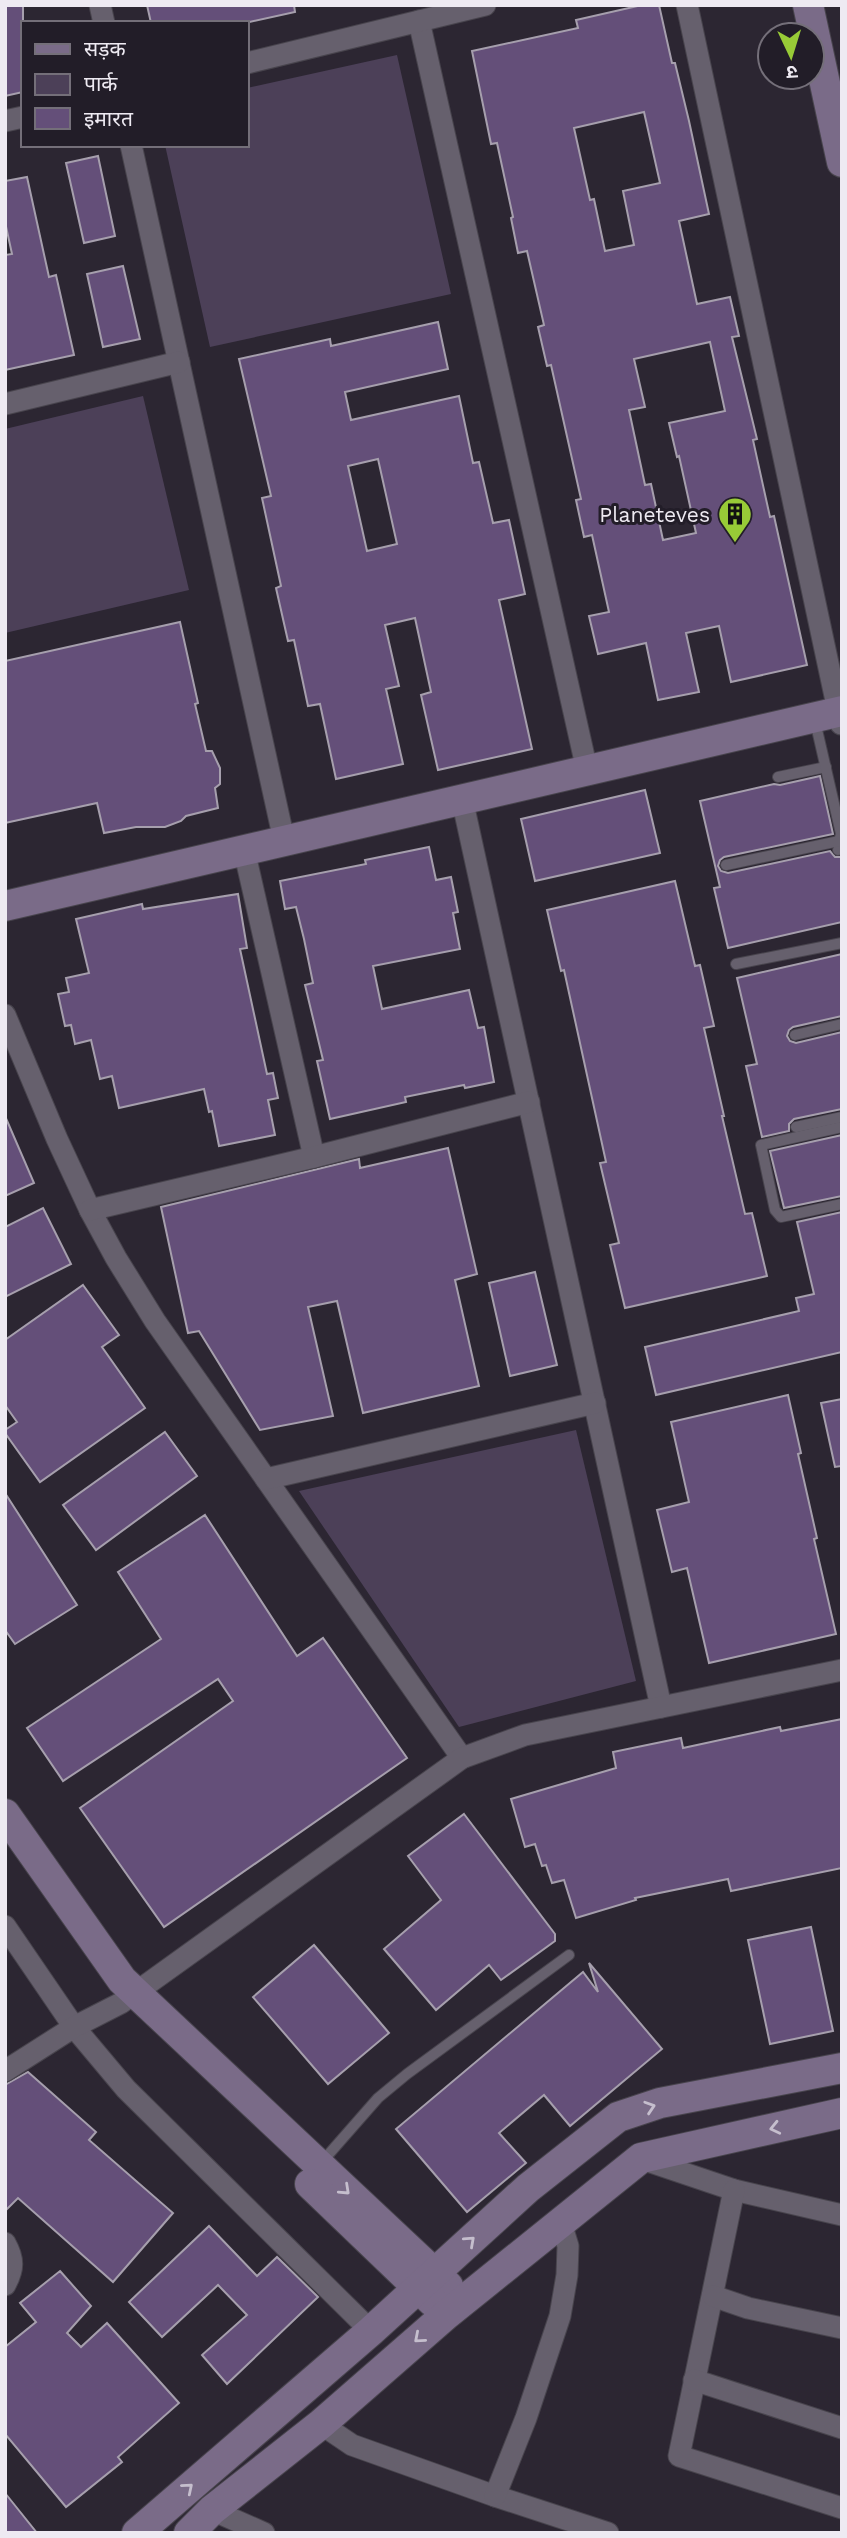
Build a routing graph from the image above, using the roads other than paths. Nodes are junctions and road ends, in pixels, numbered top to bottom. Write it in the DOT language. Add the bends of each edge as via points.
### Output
graph roads {
  1 [pos="485,5"];
  2 [pos="687,5"];
  3 [pos="808,5"];
  4 [pos="419,21"];
  5 [pos="248,63"];
  6 [pos="131,147"];
  7 [pos="842,163"];
  8 [pos="179,362"];
  9 [pos="5,404"];
  10 [pos="834,716"];
  11 [pos="826,766"];
  12 [pos="587,770"];
  13 [pos="778,777"];
  14 [pos="462,799"];
  15 [pos="284,840"];
  16 [pos="244,850"];
  17 [pos="726,865"];
  18 [pos="5,906"];
  19 [pos="842,943"];
  20 [pos="736,964"];
  21 [pos="5,1015"];
  22 [pos="842,1024"];
  23 [pos="794,1035"];
  24 [pos="529,1102"];
  25 [pos="842,1117"];
  26 [pos="796,1127"];
  27 [pos="842,1127"];
  28 [pos="314,1157"];
  29 [pos="842,1204"];
  30 [pos="90,1210"];
  31 [pos="595,1403"];
  32 [pos="266,1479"];
  33 [pos="842,1670"];
  34 [pos="661,1707"];
  35 [pos="463,1758"];
  36 [pos="5,1814"];
  37 [pos="5,1846"];
  38 [pos="5,1926"];
  39 [pos="569,1955"];
  40 [pos="128,1998"];
  41 [pos="74,2027"];
  42 [pos="842,2068"];
  43 [pos="5,2071"];
  44 [pos="842,2113"];
  45 [pos="641,2158"];
  46 [pos="319,2165"];
  47 [pos="734,2190"];
  48 [pos="842,2215"];
  49 [pos="561,2223"];
  50 [pos="5,2243"];
  51 [pos="426,2281"];
  52 [pos="5,2285"];
  53 [pos="713,2296"];
  54 [pos="455,2307"];
  55 [pos="842,2328"];
  56 [pos="371,2332"];
  57 [pos="694,2380"];
  58 [pos="321,2424"];
  59 [pos="842,2428"];
  60 [pos="495,2496"];
  61 [pos="842,2508"];
  62 [pos="212,2510"];
  63 [pos="136,2533"];
  64 [pos="189,2533"];
  65 [pos="264,2533"];
  66 [pos="608,2533"];
  1 -- 4 [label="street"];
  2 -- 10 [label="street"];
  3 -- 7 [label="street"];
  4 -- 5 [label="street"];
  4 -- 12 [label="street"];
  6 -- 8 [label="street"];
  8 -- 9 [label="street"];
  8 -- 15 [label="street"];
  10 -- 11 [label="lane"];
  10 -- 12 [label="street"];
  11 -- 13 [label="lane"];
  11 -- 17 [label="lane" via="839,841"];
  12 -- 14 [label="street"];
  14 -- 15 [label="street"];
  14 -- 24 [label="street"];
  15 -- 16 [label="street"];
  16 -- 18 [label="street"];
  16 -- 28 [label="street"];
  19 -- 20 [label="lane"];
  21 -- 30 [label="street"];
  22 -- 23 [label="lane"];
  24 -- 28 [label="street"];
  24 -- 31 [label="street"];
  25 -- 26 [label="lane"];
  27 -- 29 [label="lane" via="761,1145 775,1210 781,1217"];
  28 -- 30 [label="street"];
  30 -- 32 [label="street" via="155,1321"];
  31 -- 32 [label="street"];
  31 -- 34 [label="street"];
  32 -- 35 [label="street"];
  33 -- 34 [label="street"];
  34 -- 35 [label="street" via="525,1735"];
  35 -- 40 [label="street"];
  36 -- 40 [label="street" via="122,1980"];
  37 -- 40 [label="street" via="107,1988"];
  38 -- 41 [label="street"];
  39 -- 46 [label="lane" via="407,2074 357,2119"];
  40 -- 41 [label="street"];
  40 -- 46 [label="street"];
  40 -- 51 [label="street"];
  41 -- 43 [label="street"];
  41 -- 56 [label="street" via="126,2089"];
  51 -- 42 [label="street, one-way" via="528,2188 618,2117 660,2103"];
  44 -- 45 [label="street, one-way"];
  45 -- 47 [label="street"];
  45 -- 49 [label="street"];
  46 -- 51 [label="street, one-way"];
  47 -- 48 [label="street"];
  47 -- 53 [label="street"];
  49 -- 54 [label="street"];
  49 -- 60 [label="street" via="568,2246 560,2316"];
  50 -- 52 [label="street" via="13,2258"];
  51 -- 54 [label="street"];
  51 -- 56 [label="street"];
  53 -- 55 [label="street"];
  53 -- 57 [label="street"];
  54 -- 58 [label="street, one-way"];
  63 -- 56 [label="street, one-way"];
  57 -- 59 [label="street"];
  57 -- 61 [label="street" via="680,2456"];
  58 -- 60 [label="street" via="352,2445"];
  58 -- 62 [label="street"];
  60 -- 66 [label="street"];
  62 -- 64 [label="street"];
  62 -- 65 [label="street"];
}
